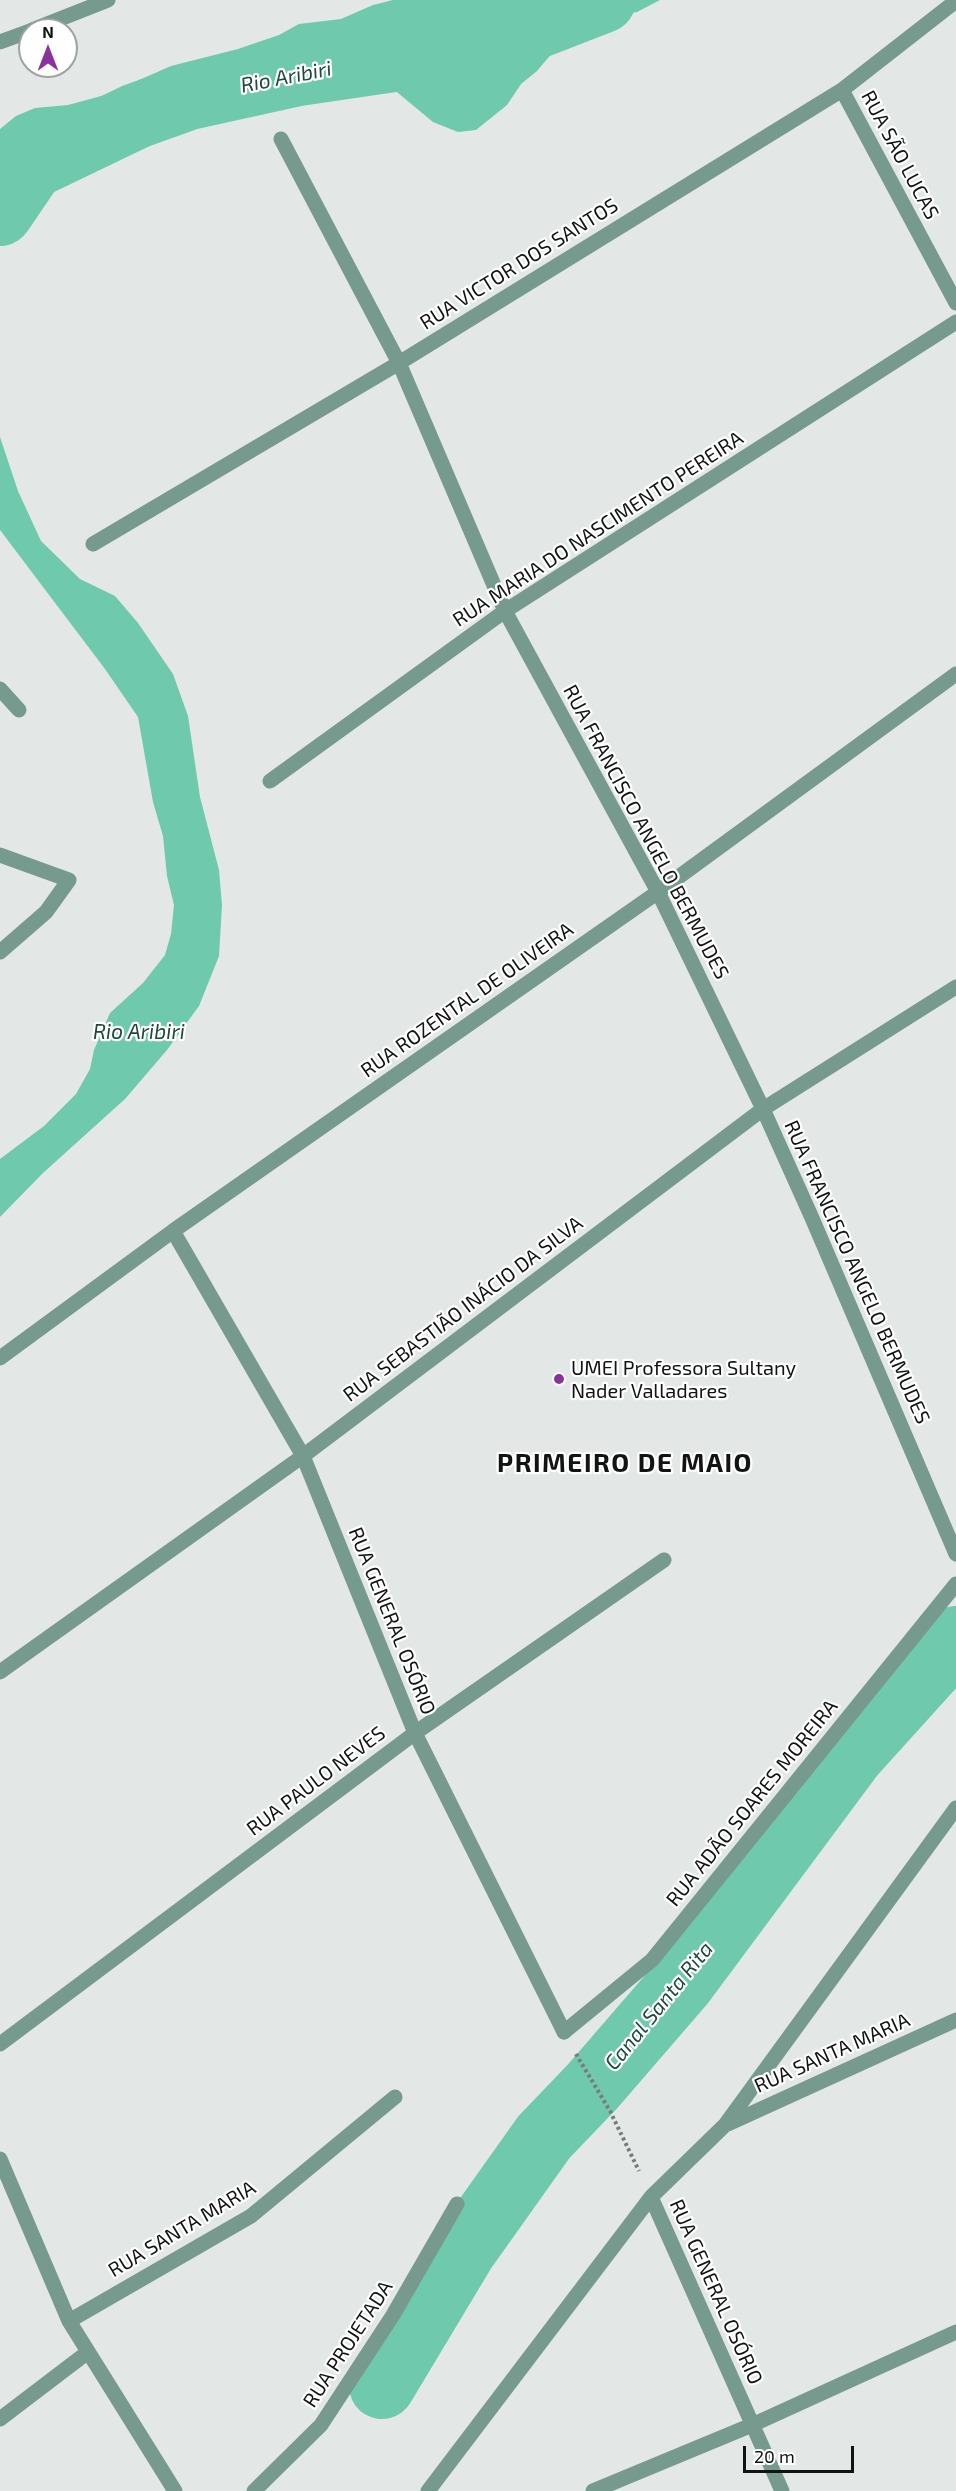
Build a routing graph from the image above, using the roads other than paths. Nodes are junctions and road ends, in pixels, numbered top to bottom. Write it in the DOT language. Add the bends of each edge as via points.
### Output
graph roads {
  1 [pos="108,0"];
  2 [pos="956,2"];
  3 [pos="62,18"];
  4 [pos="18,35"];
  5 [pos="0,42"];
  6 [pos="842,90"];
  7 [pos="281,139"];
  8 [pos="956,303"];
  9 [pos="956,322"];
  10 [pos="399,363"];
  11 [pos="93,544"];
  12 [pos="505,611"];
  13 [pos="956,674"];
  14 [pos="0,689"];
  15 [pos="19,710"];
  16 [pos="270,781"];
  17 [pos="0,855"];
  18 [pos="658,892"];
  19 [pos="0,951"];
  20 [pos="956,987"];
  21 [pos="763,1109"];
  22 [pos="172,1231"];
  23 [pos="0,1358"];
  24 [pos="303,1456"];
  25 [pos="956,1554"];
  26 [pos="664,1560"];
  27 [pos="956,1584"];
  28 [pos="0,1672"];
  29 [pos="415,1733"];
  30 [pos="956,1808"];
  31 [pos="956,2020"];
  32 [pos="564,2032"];
  33 [pos="0,2044"];
  34 [pos="395,2097"];
  35 [pos="725,2125"];
  36 [pos="0,2159"];
  37 [pos="651,2197"];
  38 [pos="457,2204"];
  39 [pos="69,2321"];
  40 [pos="956,2332"];
  41 [pos="88,2352"];
  42 [pos="0,2419"];
  43 [pos="752,2425"];
  44 [pos="175,2491"];
  45 [pos="254,2491"];
  46 [pos="428,2491"];
  47 [pos="593,2491"];
  48 [pos="782,2491"];
  1 -- 3 [label="street"];
  2 -- 6 [label="street, RUA VICTOR DOS SANTOS"];
  4 -- 5 [label="street"];
  6 -- 8 [label="street, RUA SÃO LUCAS"];
  6 -- 10 [label="street, RUA VICTOR DOS SANTOS"];
  7 -- 10 [label="street, RUA FRANCISCO ANGELO BERMUDES"];
  9 -- 12 [label="street, RUA MARIA DO NASCIMENTO PEREIRA"];
  10 -- 11 [label="street, RUA VICTOR DOS SANTOS"];
  10 -- 12 [label="street, RUA FRANCISCO ANGELO BERMUDES"];
  12 -- 16 [label="street, RUA MARIA DO NASCIMENTO PEREIRA"];
  12 -- 18 [label="street, RUA FRANCISCO ANGELO BERMUDES"];
  13 -- 18 [label="street, RUA ROZENTAL DE OLIVEIRA"];
  14 -- 15 [label="street"];
  17 -- 19 [label="street" via="69,879 46,912"];
  18 -- 21 [label="street, RUA FRANCISCO ANGELO BERMUDES"];
  18 -- 22 [label="street, RUA ROZENTAL DE OLIVEIRA"];
  20 -- 21 [label="street, RUA SEBASTIÃO INÁCIO DA SILVA"];
  21 -- 24 [label="street, RUA SEBASTIÃO INÁCIO DA SILVA"];
  21 -- 25 [label="street, RUA FRANCISCO ANGELO BERMUDES"];
  22 -- 23 [label="street, RUA ROZENTAL DE OLIVEIRA"];
  22 -- 24 [label="street, RUA GENERAL OSÓRIO"];
  24 -- 28 [label="street, RUA SEBASTIÃO INÁCIO DA SILVA"];
  24 -- 29 [label="street, RUA GENERAL OSÓRIO"];
  26 -- 29 [label="street, RUA PAULO NEVES"];
  27 -- 32 [label="street, RUA ADÃO SOARES MOREIRA" via="652,1960"];
  29 -- 32 [label="street, RUA GENERAL OSÓRIO"];
  29 -- 33 [label="street, RUA PAULO NEVES"];
  30 -- 35 [label="street"];
  31 -- 35 [label="street, RUA SANTA MARIA"];
  34 -- 39 [label="street, RUA SANTA MARIA" via="251,2216"];
  35 -- 37 [label="street"];
  36 -- 39 [label="street"];
  37 -- 43 [label="street, RUA GENERAL OSÓRIO"];
  37 -- 46 [label="street"];
  38 -- 45 [label="street, RUA PROJETADA" via="393,2315 321,2425"];
  39 -- 41 [label="street"];
  40 -- 43 [label="street"];
  41 -- 42 [label="street"];
  41 -- 44 [label="street"];
  43 -- 47 [label="street"];
  43 -- 48 [label="street, RUA GENERAL OSÓRIO"];
}
